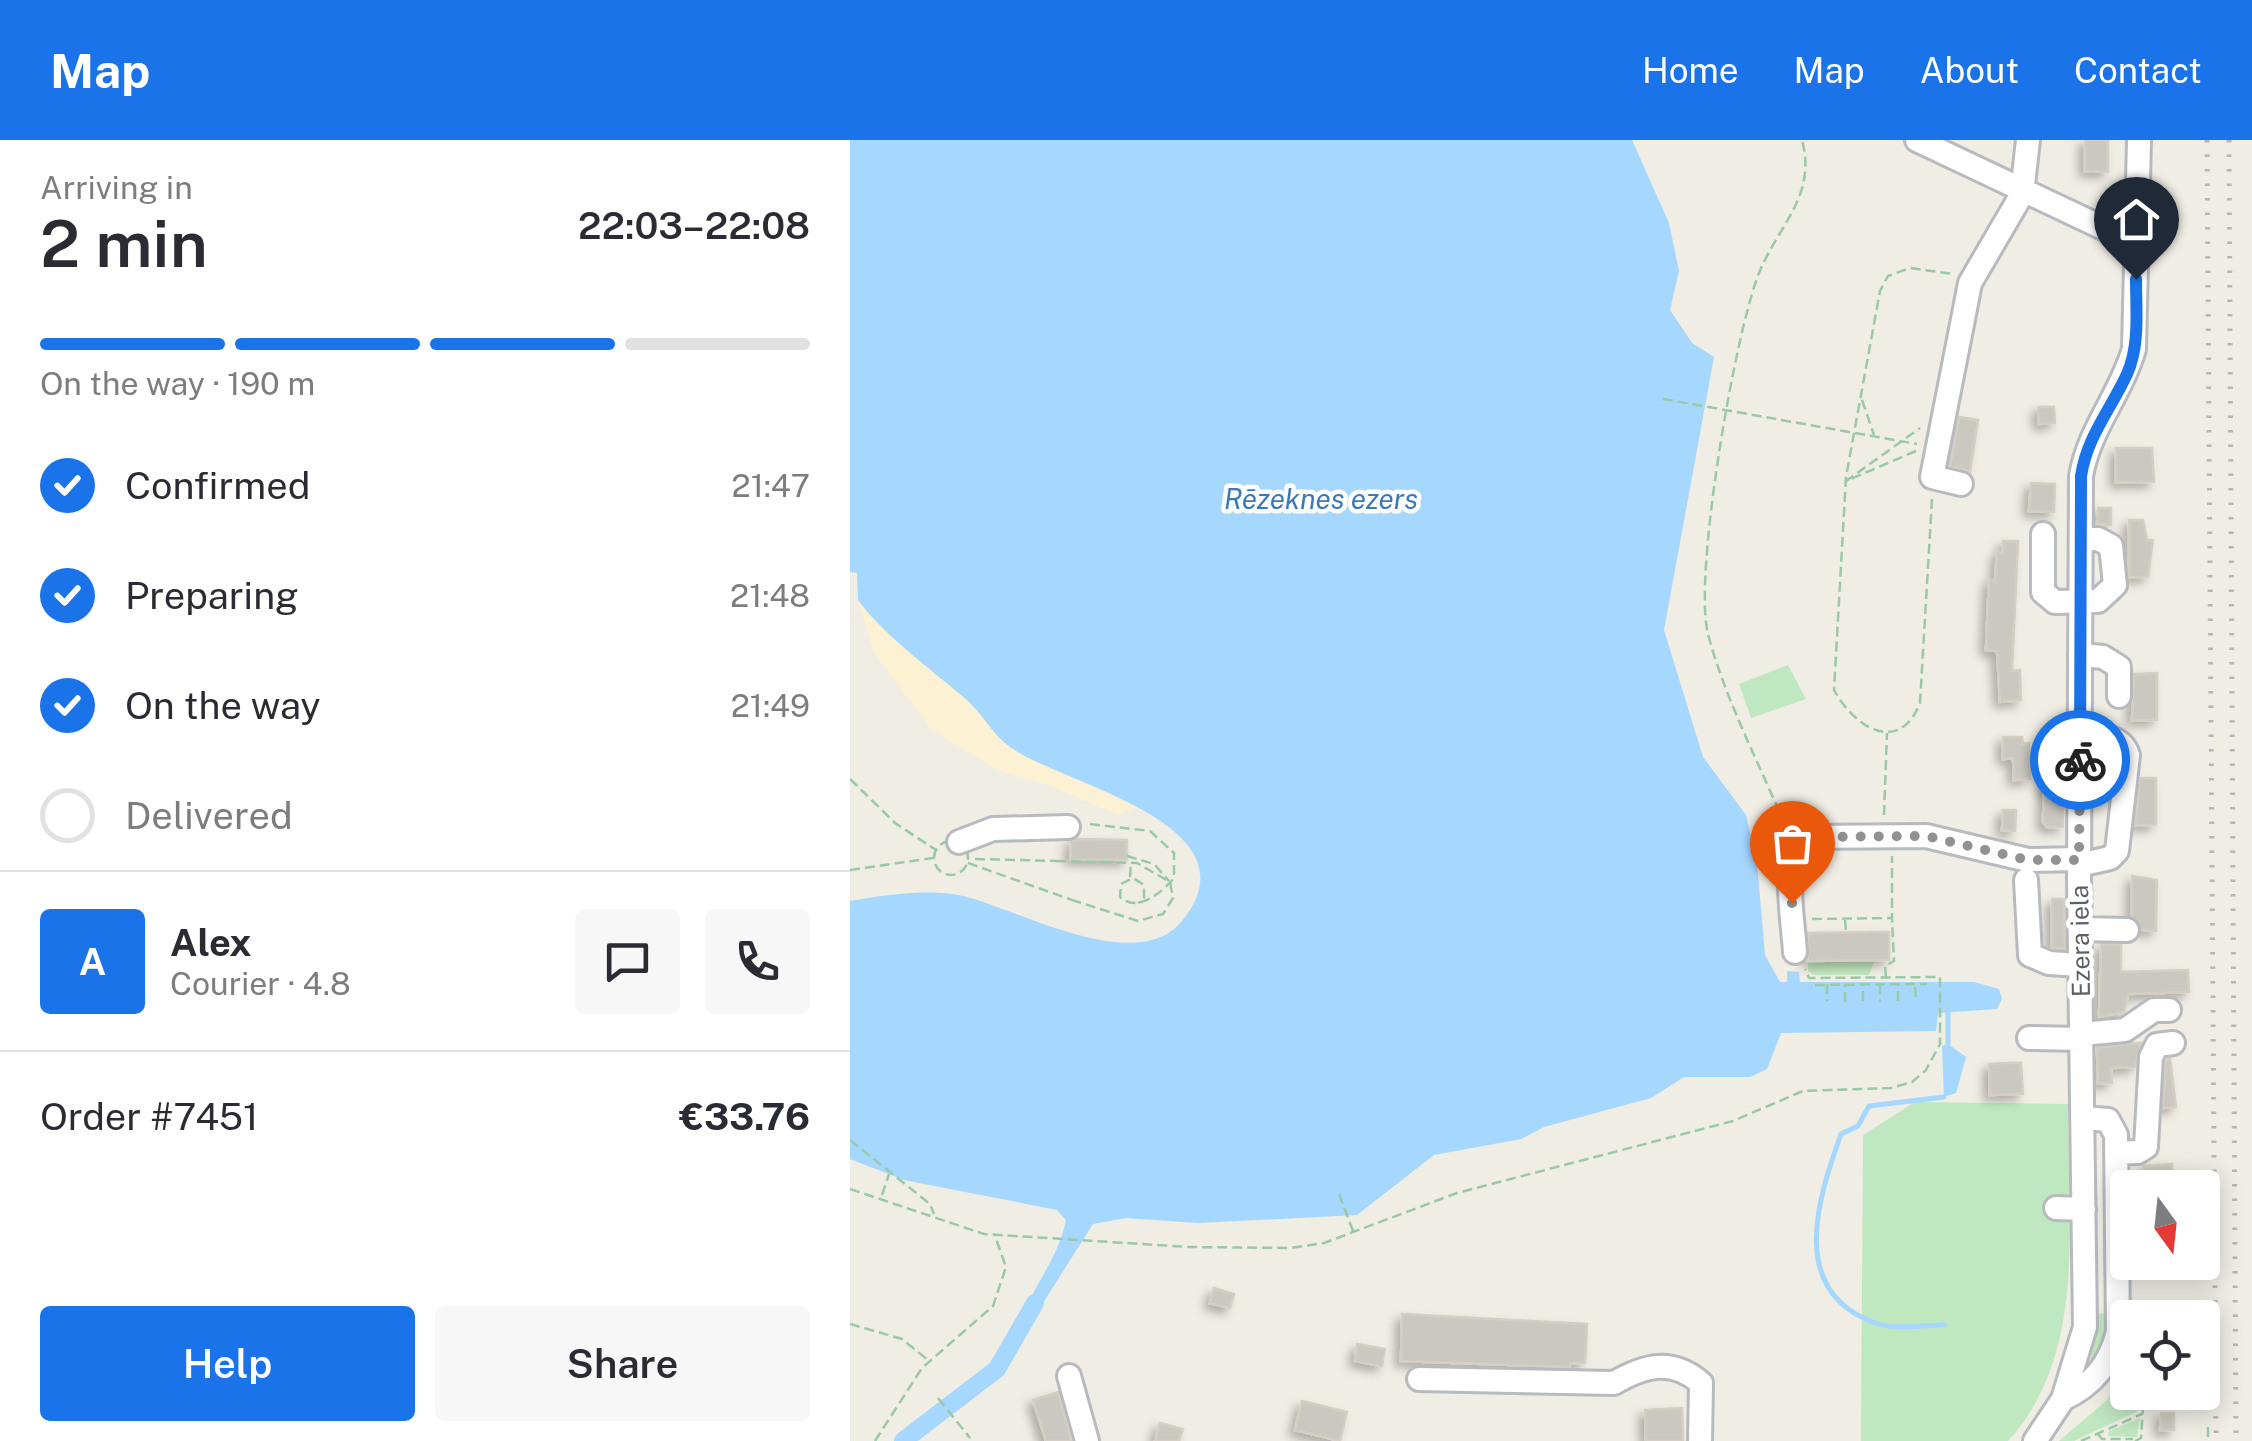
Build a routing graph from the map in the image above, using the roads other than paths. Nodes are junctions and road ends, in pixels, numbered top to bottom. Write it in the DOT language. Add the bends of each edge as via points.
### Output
graph roads {
  1 [pos="1916,140"];
  2 [pos="2028,140"];
  3 [pos="2139,140"];
  4 [pos="2022,194"];
  5 [pos="2137,244"];
  6 [pos="1961,484"];
  7 [pos="2043,534"];
  8 [pos="2081,538"];
  9 [pos="2080,603"];
  10 [pos="2080,655"];
  11 [pos="2119,696"];
  12 [pos="2080,736"];
  13 [pos="1068,827"];
  14 [pos="964,850"];
  15 [pos="2079,862"];
  16 [pos="2026,880"];
  17 [pos="2080,930"];
  18 [pos="2127,930"];
  19 [pos="1794,952"];
  20 [pos="2080,965"];
  21 [pos="2169,1010"];
  22 [pos="2082,1037"];
  23 [pos="2029,1038"];
  24 [pos="2172,1043"];
  25 [pos="2084,1118"];
  26 [pos="2116,1154"];
  27 [pos="2056,1208"];
  28 [pos="2084,1208"];
  29 [pos="1069,1376"];
  30 [pos="1419,1379"];
  31 [pos="2064,1399"];
  32 [pos="1087,1441"];
  33 [pos="1700,1441"];
  34 [pos="2035,1441"];
  1 -- 4 [label="street"];
  2 -- 4 [label="street"];
  3 -- 5 [label="street, Ezera iela"];
  4 -- 5 [label="street"];
  4 -- 6 [label="street" via="1970,283 1933,447 1932,478"];
  5 -- 8 [label="street, Ezera iela" via="2134,349 2084,455"];
  7 -- 9 [label="street" via="2043,592 2055,602"];
  8 -- 9 [label="street, Ezera iela"];
  8 -- 9 [label="street" via="2111,546 2116,585 2098,601"];
  9 -- 10 [label="street, Ezera iela"];
  10 -- 11 [label="street" via="2103,657 2119,668"];
  10 -- 12 [label="street, Ezera iela"];
  12 -- 15 [label="street, Ezera iela"];
  12 -- 15 [label="street" via="2109,737 2128,755 2117,852"];
  13 -- 14 [label="street" via="992,829"];
  15 -- 17 [label="street, Ezera iela"];
  15 -- 19 [label="street" via="2028,860 1926,836 1804,837 1795,848 1791,877"];
  16 -- 20 [label="street" via="2030,955"];
  17 -- 18 [label="street"];
  17 -- 20 [label="street, Ezera iela"];
  20 -- 22 [label="street, Ezera iela"];
  21 -- 22 [label="street" via="2154,1010 2125,1030"];
  22 -- 23 [label="street"];
  22 -- 25 [label="street, Ezera iela"];
  24 -- 26 [label="street" via="2157,1045 2150,1057 2146,1147"];
  25 -- 26 [label="street" via="2114,1126"];
  25 -- 28 [label="street, Ezera iela"];
  26 -- 31 [label="street" via="2118,1332 2099,1373"];
  27 -- 28 [label="street"];
  28 -- 31 [label="street, Ezera iela" via="2085,1327"];
  29 -- 32 [label="street"];
  30 -- 33 [label="street" via="1614,1383 1670,1364 1701,1383"];
  31 -- 34 [label="street, Ezera iela"];
}
